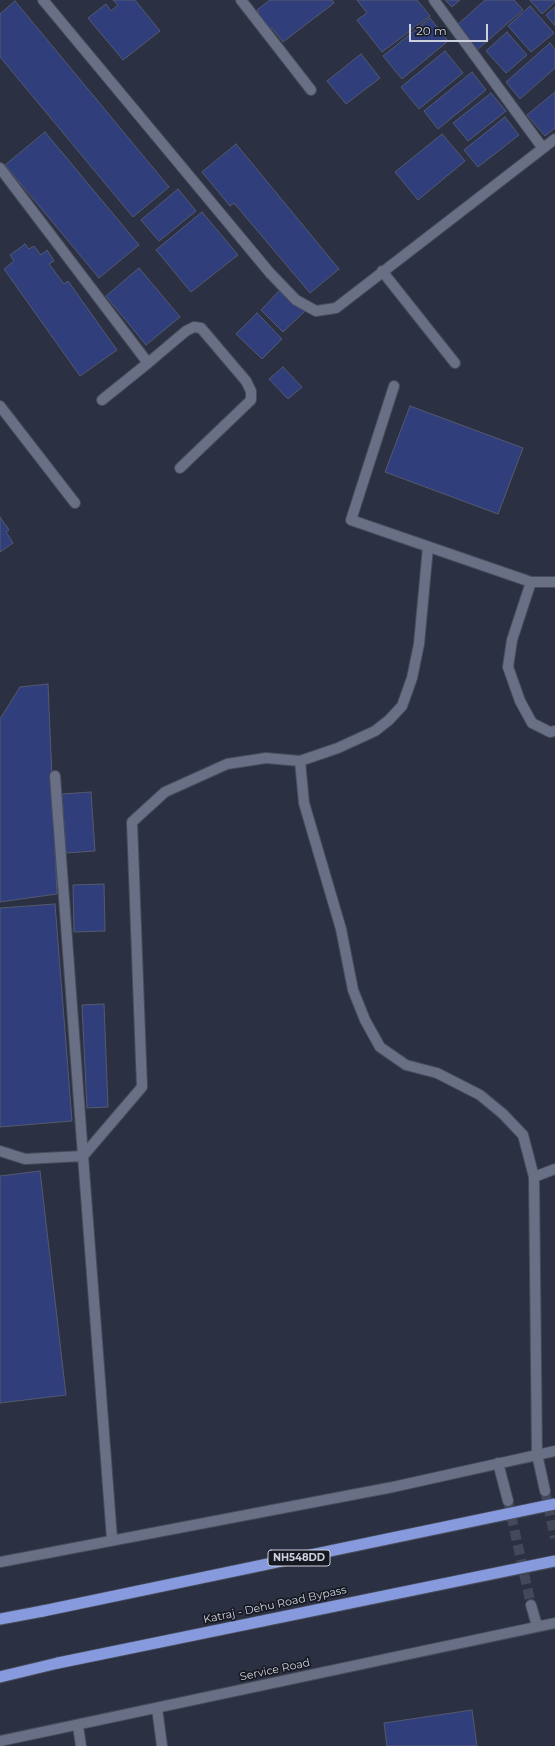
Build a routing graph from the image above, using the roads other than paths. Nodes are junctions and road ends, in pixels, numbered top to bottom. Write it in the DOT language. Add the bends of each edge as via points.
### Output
graph roads {
  1 [pos="43,0"];
  2 [pos="241,0"];
  3 [pos="434,0"];
  4 [pos="310,90"];
  5 [pos="555,139"];
  6 [pos="542,147"];
  7 [pos="0,168"];
  8 [pos="382,271"];
  9 [pos="148,363"];
  10 [pos="455,363"];
  11 [pos="394,386"];
  12 [pos="102,400"];
  13 [pos="0,406"];
  14 [pos="180,468"];
  15 [pos="75,503"];
  16 [pos="428,547"];
  17 [pos="531,582"];
  18 [pos="555,582"];
  19 [pos="555,731"];
  20 [pos="300,761"];
  21 [pos="55,776"];
  22 [pos="0,1151"];
  23 [pos="83,1156"];
  24 [pos="555,1169"];
  25 [pos="534,1177"];
  26 [pos="555,1450"];
  27 [pos="537,1454"];
  28 [pos="498,1463"];
  29 [pos="544,1491"];
  30 [pos="508,1501"];
  31 [pos="555,1504"];
  32 [pos="112,1540"];
  33 [pos="555,1561"];
  34 [pos="0,1562"];
  35 [pos="532,1605"];
  36 [pos="0,1618"];
  37 [pos="555,1623"];
  38 [pos="538,1626"];
  39 [pos="0,1676"];
  40 [pos="157,1708"];
  41 [pos="78,1726"];
  42 [pos="2,1743"];
  43 [pos="81,1746"];
  44 [pos="162,1746"];
  1 -- 8 [label="street" via="270,273 296,300 316,311 336,308"];
  2 -- 4 [label="street"];
  3 -- 6 [label="street"];
  5 -- 6 [label="street"];
  6 -- 8 [label="street"];
  7 -- 9 [label="street"];
  8 -- 10 [label="street"];
  9 -- 12 [label="street"];
  9 -- 14 [label="street" via="186,331 194,327 201,328 251,391 251,400"];
  11 -- 16 [label="street" via="351,520"];
  13 -- 15 [label="street"];
  16 -- 17 [label="street"];
  16 -- 20 [label="street" via="419,644 412,678 402,706 390,720 375,731 338,748"];
  17 -- 18 [label="street"];
  17 -- 19 [label="street" via="512,640 508,667 520,701 532,723 550,732"];
  20 -- 23 [label="street" via="266,758 227,764 165,792 132,822 142,1087"];
  20 -- 25 [label="street" via="304,803 341,929 353,990 380,1047 406,1065 437,1073 480,1095 503,1114 523,1135"];
  21 -- 23 [label="street"];
  22 -- 23 [label="street" via="25,1159"];
  23 -- 32 [label="street"];
  24 -- 25 [label="street"];
  25 -- 27 [label="street"];
  26 -- 27 [label="street"];
  27 -- 28 [label="street"];
  27 -- 29 [label="street"];
  28 -- 30 [label="street"];
  28 -- 32 [label="street" via="393,1487"];
  31 -- 36 [label="highway, NH548DD, bridge"];
  32 -- 34 [label="street"];
  33 -- 39 [label="highway, Katraj - Dehu Road Bypass, bridge"];
  35 -- 38 [label="street"];
  37 -- 38 [label="street, Service Road"];
  38 -- 40 [label="street, Service Road"];
  40 -- 41 [label="street, Service Road"];
  40 -- 44 [label="street"];
  41 -- 42 [label="street, Service Road"];
  41 -- 43 [label="street"];
}
